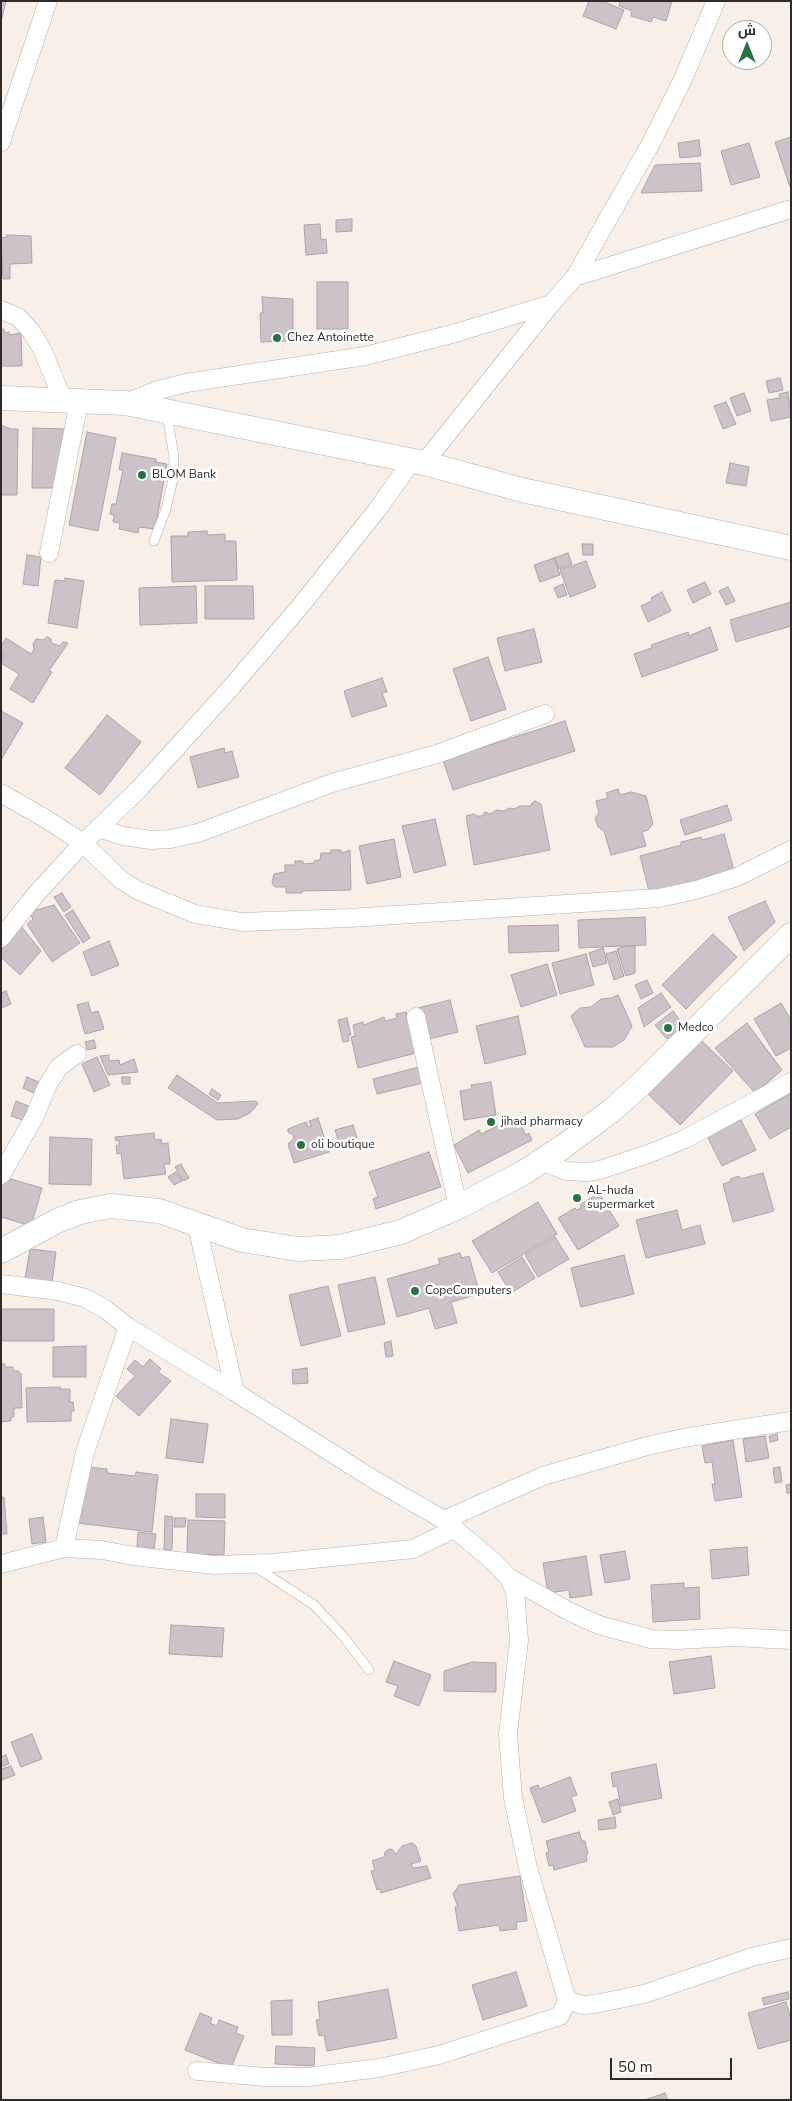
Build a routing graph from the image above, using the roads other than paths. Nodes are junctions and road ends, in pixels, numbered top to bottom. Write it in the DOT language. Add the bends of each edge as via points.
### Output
graph roads {
  1 [pos="48,1"];
  2 [pos="716,1"];
  3 [pos="1,142"];
  4 [pos="791,209"];
  5 [pos="575,277"];
  6 [pos="551,304"];
  7 [pos="1,310"];
  8 [pos="1,398"];
  9 [pos="71,401"];
  10 [pos="125,403"];
  11 [pos="167,411"];
  12 [pos="418,462"];
  13 [pos="154,541"];
  14 [pos="791,548"];
  15 [pos="49,553"];
  16 [pos="545,714"];
  17 [pos="1,793"];
  18 [pos="98,828"];
  19 [pos="82,843"];
  20 [pos="791,850"];
  21 [pos="791,935"];
  22 [pos="1,938"];
  23 [pos="416,1017"];
  24 [pos="77,1054"];
  25 [pos="791,1082"];
  26 [pos="541,1161"];
  27 [pos="1,1175"];
  28 [pos="458,1207"];
  29 [pos="197,1226"];
  30 [pos="1,1251"];
  31 [pos="1,1284"];
  32 [pos="128,1327"];
  33 [pos="235,1392"];
  34 [pos="791,1421"];
  35 [pos="449,1524"];
  36 [pos="64,1548"];
  37 [pos="1,1564"];
  38 [pos="251,1564"];
  39 [pos="508,1577"];
  40 [pos="791,1640"];
  41 [pos="369,1670"];
  42 [pos="791,1948"];
  43 [pos="567,2000"];
  44 [pos="197,2070"];
  1 -- 3 [label="street"];
  2 -- 5 [label="street" via="650,145"];
  4 -- 5 [label="street"];
  5 -- 6 [label="street"];
  6 -- 10 [label="street" via="366,356 186,383"];
  6 -- 12 [label="street"];
  7 -- 9 [label="street" via="18,317 31,331"];
  8 -- 9 [label="main road"];
  9 -- 10 [label="main road"];
  9 -- 15 [label="street"];
  10 -- 11 [label="main road"];
  11 -- 12 [label="main road"];
  11 -- 13 [label="lane" via="174,458 173,479"];
  12 -- 14 [label="main road" via="522,490"];
  12 -- 18 [label="street" via="233,685 138,790"];
  16 -- 18 [label="street" via="437,754 332,783 198,833 151,840"];
  17 -- 19 [label="street"];
  18 -- 19 [label="street"];
  19 -- 20 [label="street" via="120,879 137,890 195,914 242,922 358,918 659,898 737,878"];
  19 -- 22 [label="street"];
  21 -- 26 [label="main road" via="638,1087 611,1111"];
  23 -- 28 [label="street"];
  24 -- 27 [label="street" via="59,1067 47,1086 34,1118"];
  25 -- 26 [label="street" via="685,1138 608,1167 586,1172 566,1171"];
  26 -- 28 [label="main road"];
  28 -- 29 [label="main road" via="401,1232 340,1246 298,1249 242,1240"];
  29 -- 30 [label="main road" via="159,1210 111,1206 80,1212 57,1221"];
  29 -- 33 [label="street"];
  31 -- 32 [label="street" via="85,1298"];
  32 -- 33 [label="street"];
  32 -- 36 [label="street" via="85,1452"];
  33 -- 35 [label="street"];
  34 -- 35 [label="street" via="683,1438 543,1476"];
  35 -- 38 [label="street" via="413,1549"];
  35 -- 39 [label="street"];
  36 -- 37 [label="street"];
  36 -- 38 [label="street" via="214,1565"];
  38 -- 41 [label="lane" via="314,1606 344,1637"];
  39 -- 40 [label="street" via="570,1612 636,1636 678,1640 733,1637"];
  39 -- 43 [label="street" via="515,1592 519,1640 508,1734 513,1798 528,1868"];
  42 -- 43 [label="street" via="752,1956 644,1994 595,2004 582,2005"];
  43 -- 44 [label="street" via="560,2016 439,2055 379,2068 308,2077 265,2077"];
}
